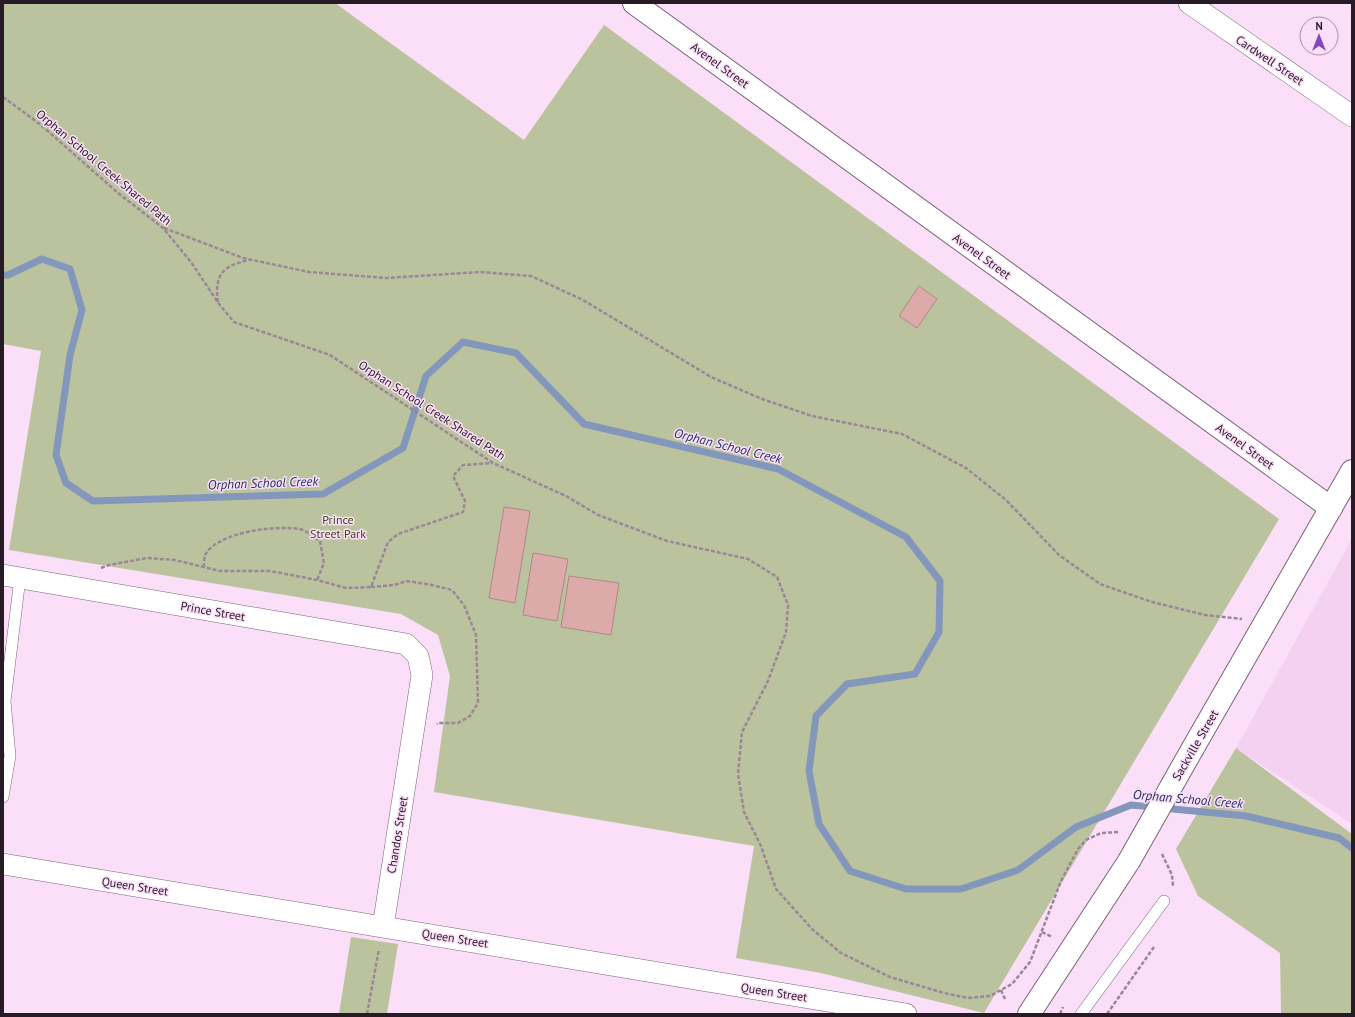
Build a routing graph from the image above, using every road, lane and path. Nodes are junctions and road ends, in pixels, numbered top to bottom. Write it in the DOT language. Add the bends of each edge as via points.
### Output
graph roads {
  1 [pos="634,3"];
  2 [pos="1189,3"];
  3 [pos="3,97"];
  4 [pos="1352,116"];
  5 [pos="163,228"];
  6 [pos="251,260"];
  7 [pos="219,304"];
  8 [pos="493,463"];
  9 [pos="1352,471"];
  10 [pos="1331,508"];
  11 [pos="204,567"];
  12 [pos="12,576"];
  13 [pos="317,580"];
  14 [pos="90,590"];
  15 [pos="1242,619"];
  16 [pos="418,656"];
  17 [pos="3,797"];
  18 [pos="1119,832"];
  19 [pos="1162,854"];
  20 [pos="3,864"];
  21 [pos="1172,875"];
  22 [pos="1164,901"];
  23 [pos="382,927"];
  24 [pos="1042,932"];
  25 [pos="1052,937"];
  26 [pos="1002,990"];
  27 [pos="1005,999"];
  28 [pos="367,1014"];
  29 [pos="906,1014"];
  30 [pos="1029,1014"];
  31 [pos="1082,1014"];
  1 -- 10 [label="street, Avenel Street"];
  2 -- 4 [label="street, Cardwell Street"];
  3 -- 5 [label="path, Orphan School Creek Shared Path" via="41,125 118,193"];
  5 -- 6 [label="path"];
  5 -- 7 [label="path, Orphan School Creek Shared Path" via="191,262"];
  6 -- 7 [label="path" via="225,269 216,288"];
  6 -- 15 [label="path" via="309,272 386,278 480,272 531,276 583,300 711,377 762,399 812,416 902,434 966,468 1006,500 1059,555 1100,584 1152,602 1205,615"];
  7 -- 8 [label="path, Orphan School Creek Shared Path" via="234,322 330,355"];
  8 -- 13 [label="path" via="464,465 453,476 465,501 464,512 398,534 388,542 371,587 346,588"];
  8 -- 26 [label="path, Orphan School Creek Shared Path" via="566,496 598,515 667,541 748,559 777,577 788,605 786,632 768,681 742,732 738,774 744,812 761,846 776,889 813,930 841,953 890,977 968,998 990,996"];
  9 -- 10 [label="street, Sackville Street"];
  10 -- 30 [label="street, Sackville Street, bridge" via="1129,861"];
  11 -- 13 [label="path" via="220,571 270,571"];
  11 -- 13 [label="path" via="205,556 214,545 237,534 300,528 320,541 324,563"];
  11 -- 14 [label="path" via="175,560 147,558 109,565 94,571"];
  12 -- 14 [label="street, Prince Street"];
  12 -- 17 [label="lane" via="5,701 10,756"];
  14 -- 16 [label="street, Prince Street" via="406,644"];
  16 -- 23 [label="street, Chandos Street" via="422,675"];
  18 -- 24 [label="path, Orphan School Creek Shared Path" via="1101,833 1086,840 1078,849 1061,881"];
  19 -- 21 [label="path"];
  20 -- 23 [label="street, Queen Street"];
  22 -- 31 [label="lane"];
  23 -- 28 [label="path"];
  23 -- 29 [label="street, Queen Street"];
  24 -- 25 [label="path"];
  24 -- 26 [label="path, Orphan School Creek Shared Path" via="1030,962 1012,984"];
  26 -- 27 [label="path"];
}
